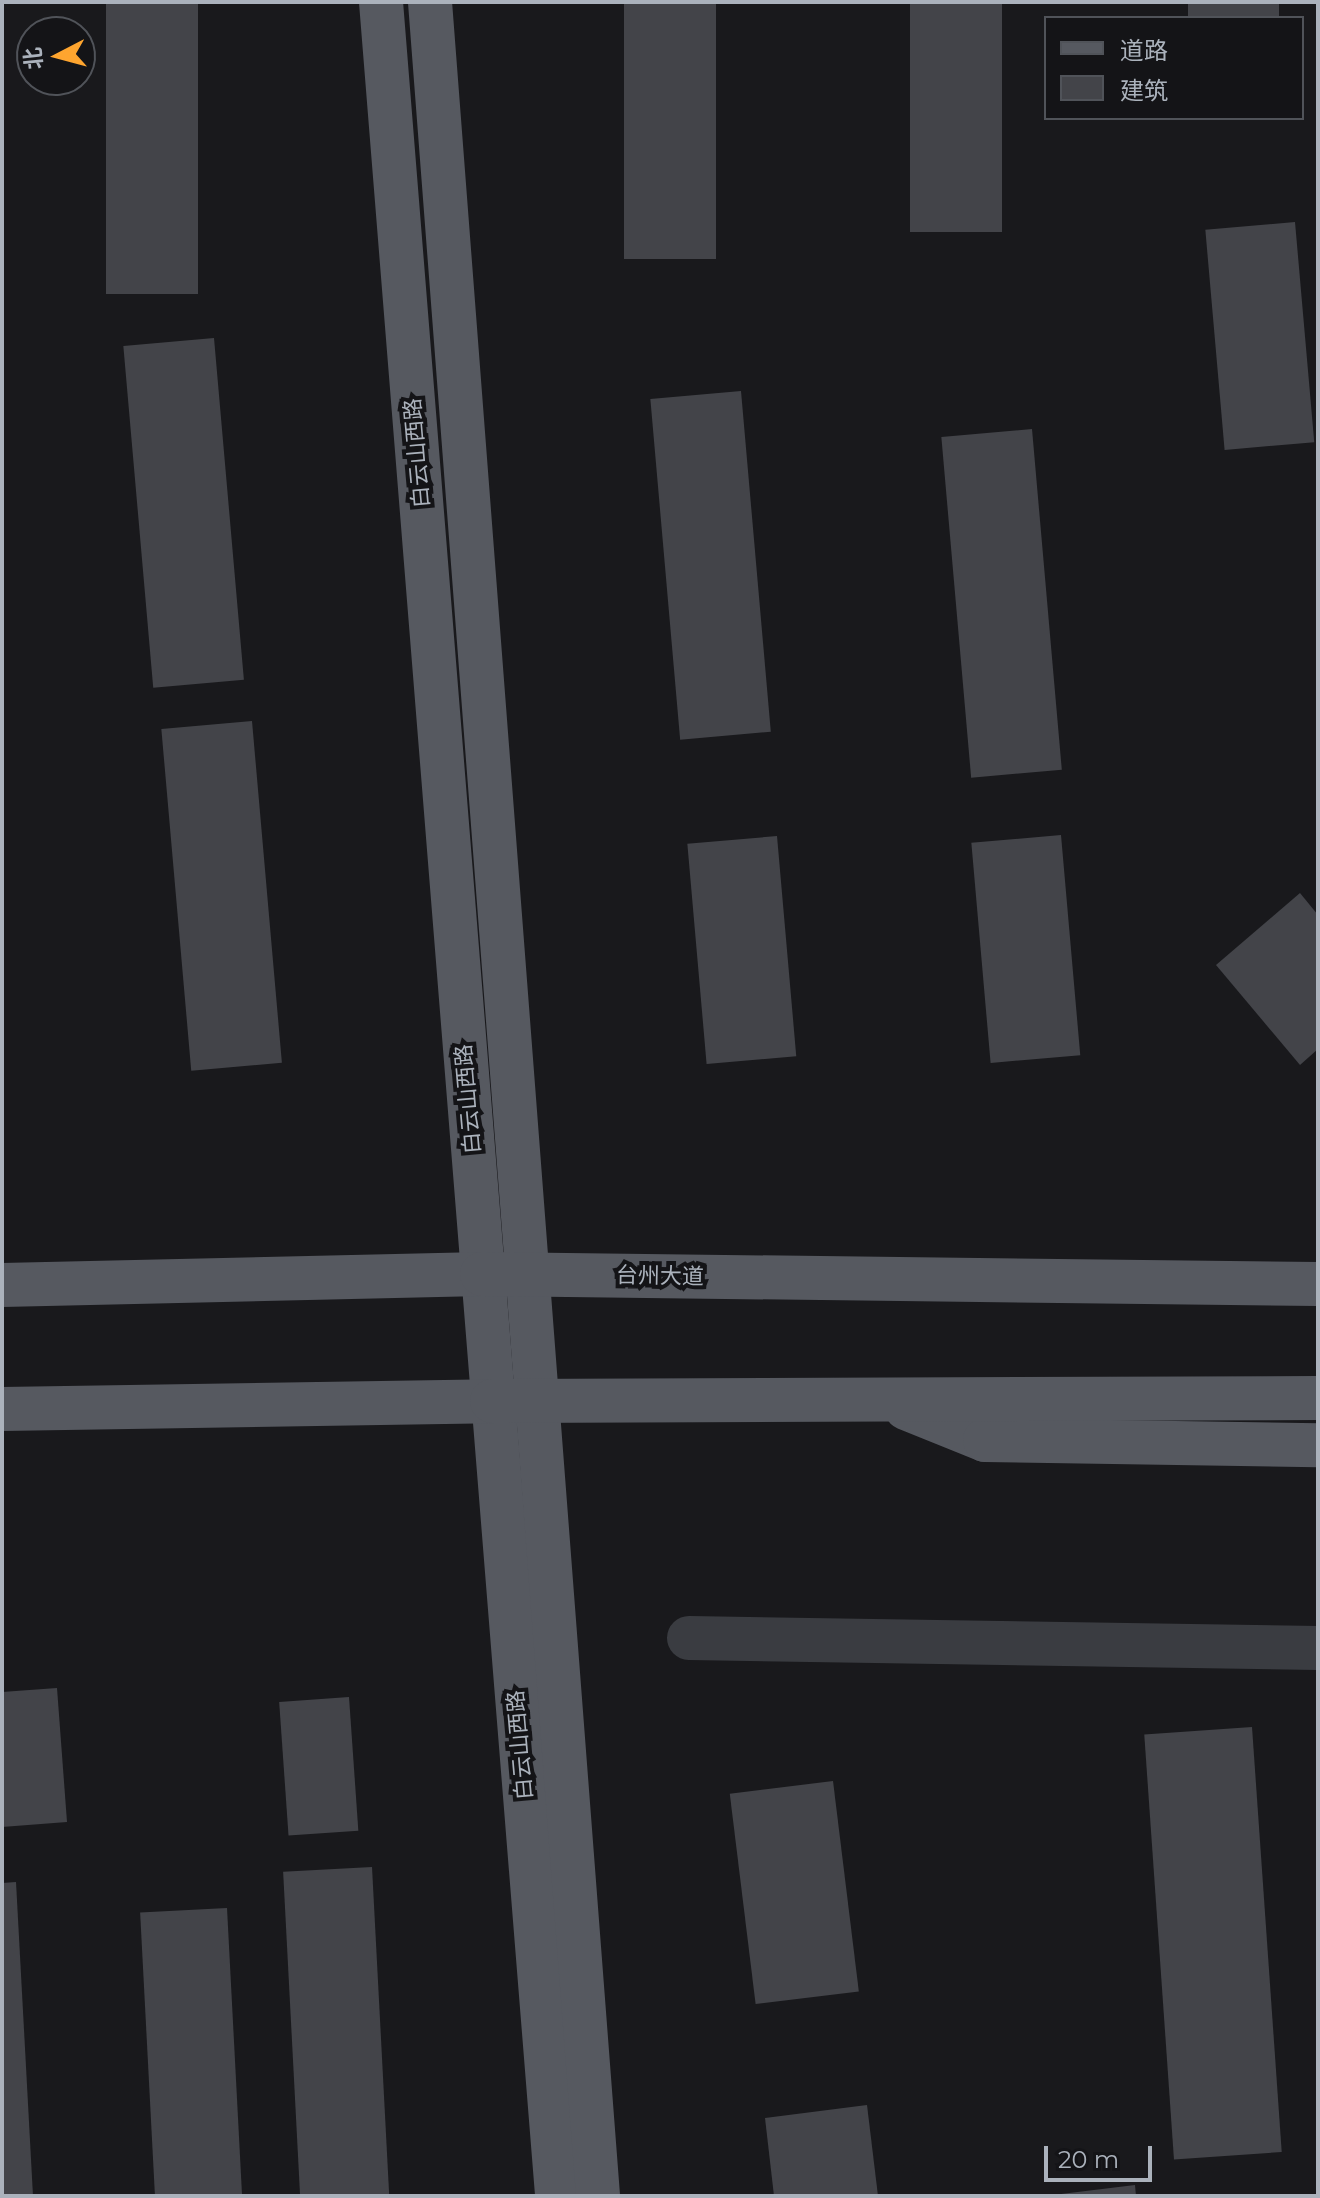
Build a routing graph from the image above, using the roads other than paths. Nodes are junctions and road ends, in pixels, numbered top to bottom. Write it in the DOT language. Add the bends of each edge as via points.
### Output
graph roads {
  1 [pos="381,2"];
  2 [pos="430,2"];
  3 [pos="482,1274"];
  4 [pos="527,1275"];
  5 [pos="1318,1284"];
  6 [pos="2,1285"];
  7 [pos="1318,1398"];
  8 [pos="885,1400"];
  9 [pos="514,1401"];
  10 [pos="2,1409"];
  11 [pos="1318,1445"];
  12 [pos="689,1638"];
  13 [pos="1318,1648"];
  14 [pos="557,2196"];
  15 [pos="598,2196"];
  1 -- 3 [label="main road, 白云山西路"];
  2 -- 4 [label="main road, 白云山西路"];
  3 -- 4 [label="main road, 台州大道"];
  3 -- 6 [label="main road, 台州大道"];
  3 -- 9 [label="main road, 白云山西路"];
  4 -- 5 [label="main road, 台州大道"];
  4 -- 9 [label="main road, 白云山西路"];
  7 -- 8 [label="main road"];
  8 -- 9 [label="main road"];
  8 -- 11 [label="main road" via="985,1440"];
  9 -- 10 [label="main road"];
  9 -- 14 [label="main road, 白云山西路"];
  9 -- 15 [label="main road, 白云山西路"];
  12 -- 13 [label="lane"];
}
